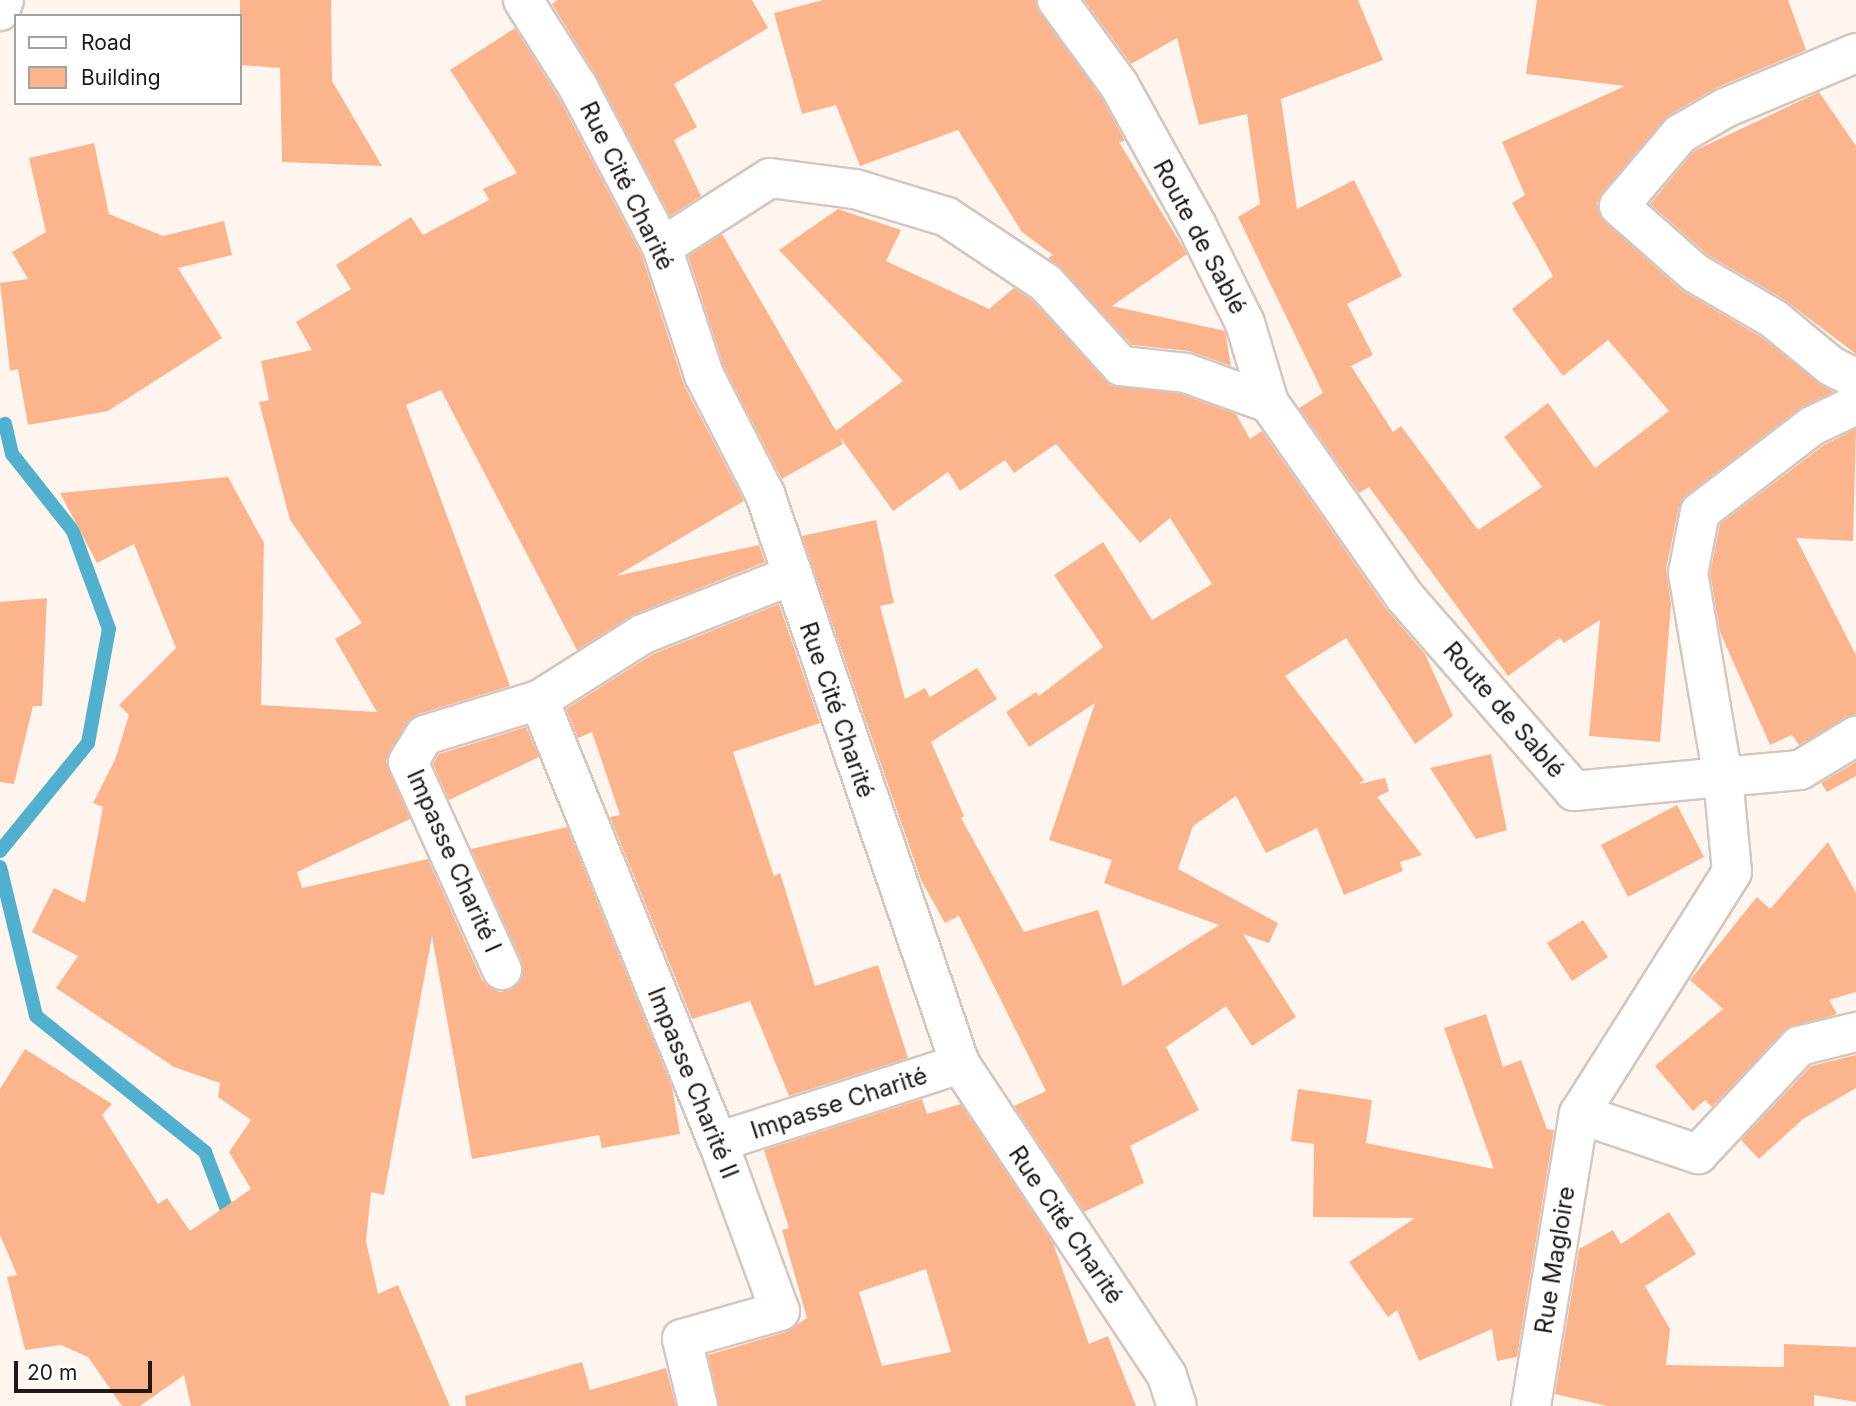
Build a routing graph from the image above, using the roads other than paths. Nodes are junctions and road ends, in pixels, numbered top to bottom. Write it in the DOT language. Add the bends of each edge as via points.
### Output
graph roads {
  1 [pos="4,0"];
  2 [pos="523,0"];
  3 [pos="1057,0"];
  4 [pos="0,11"];
  5 [pos="1856,53"];
  6 [pos="662,247"];
  7 [pos="1856,379"];
  8 [pos="1269,403"];
  9 [pos="1856,405"];
  10 [pos="790,576"];
  11 [pos="539,699"];
  12 [pos="1856,736"];
  13 [pos="1723,776"];
  14 [pos="502,970"];
  15 [pos="1856,1032"];
  16 [pos="960,1065"];
  17 [pos="1580,1114"];
  18 [pos="718,1142"];
  19 [pos="698,1406"];
  20 [pos="1177,1406"];
  21 [pos="1531,1406"];
  1 -- 4 [label="street"];
  2 -- 6 [label="street, Rue Cité Charité" via="579,87"];
  3 -- 8 [label="street, Route de Sablé" via="1119,85 1196,224 1245,323"];
  5 -- 7 [label="street" via="1725,108 1680,134 1619,206 1695,273 1774,319 1831,366"];
  6 -- 8 [label="street" via="770,178 855,189 947,217 1046,283 1122,366 1186,373"];
  6 -- 10 [label="street, Rue Cité Charité" via="704,375 765,494"];
  8 -- 13 [label="street, Route de Sablé" via="1405,597 1574,791"];
  9 -- 13 [label="street" via="1812,426 1700,512 1688,573"];
  10 -- 11 [label="street, Impasse Charité I" via="643,634"];
  10 -- 16 [label="street, Rue Cité Charité"];
  11 -- 14 [label="street, Impasse Charité I" via="425,735 408,762"];
  11 -- 18 [label="street, Impasse Charité II"];
  12 -- 13 [label="street" via="1800,770"];
  13 -- 17 [label="street" via="1732,872"];
  15 -- 17 [label="street" via="1799,1046 1698,1154"];
  16 -- 18 [label="street, Impasse Charité"];
  16 -- 20 [label="street, Rue Cité Charité" via="1167,1376"];
  17 -- 21 [label="street, Rue Magloire"];
  18 -- 19 [label="street, Impasse Charité II" via="780,1311 682,1339"];
}
